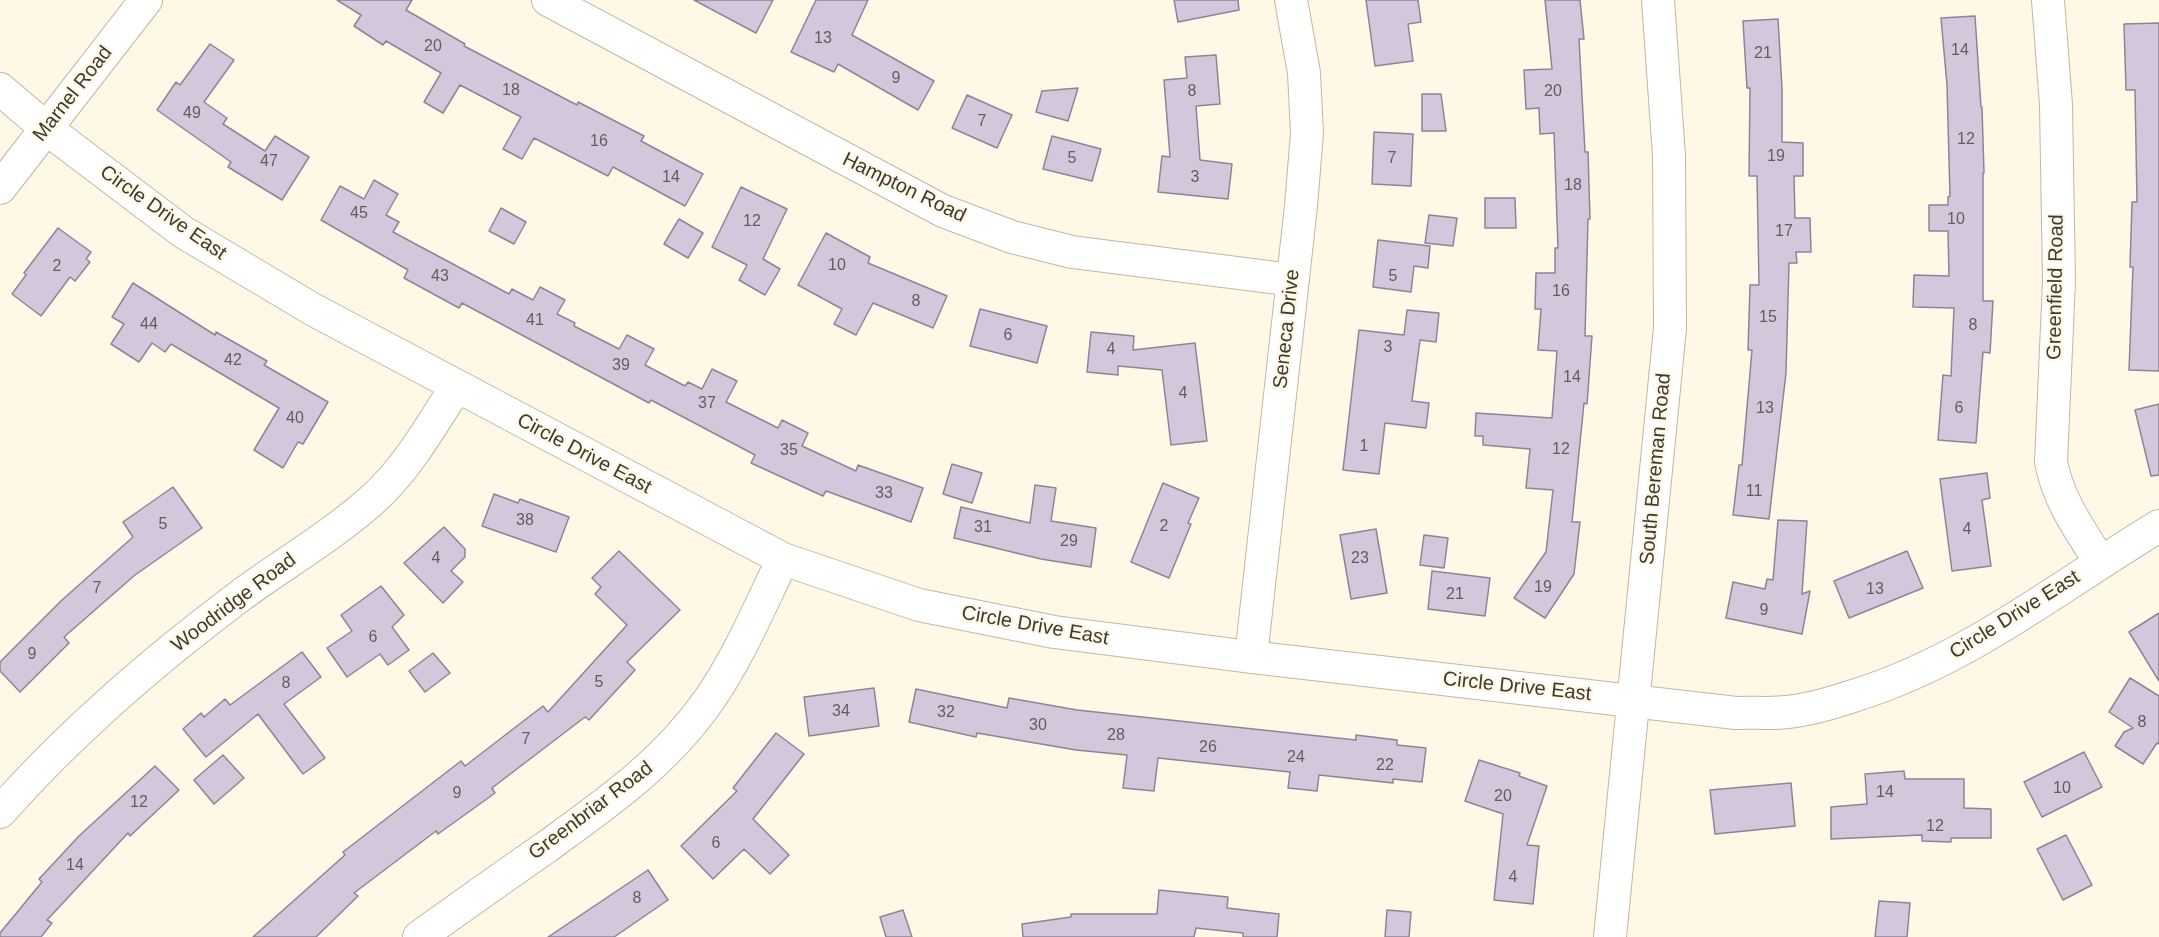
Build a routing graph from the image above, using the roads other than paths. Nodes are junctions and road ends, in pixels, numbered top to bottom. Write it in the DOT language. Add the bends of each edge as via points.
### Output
graph roads {
  1 [pos="146,0"];
  2 [pos="548,0"];
  3 [pos="1291,0"];
  4 [pos="1658,0"];
  5 [pos="2048,0"];
  6 [pos="0,89"];
  7 [pos="47,129"];
  8 [pos="0,188"];
  9 [pos="1293,280"];
  10 [pos="456,387"];
  11 [pos="2159,526"];
  12 [pos="783,559"];
  13 [pos="2100,562"];
  14 [pos="1251,657"];
  15 [pos="1634,700"];
  16 [pos="0,812"];
  17 [pos="419,937"];
  18 [pos="1610,937"];
  1 -- 7 [label="street, Marnel Road"];
  2 -- 9 [label="street, Hampton Road" via="943,212 1012,237 1072,252"];
  3 -- 9 [label="street, Seneca Drive" via="1304,73 1307,133"];
  4 -- 15 [label="street, South Bereman Road" via="1669,156 1670,328"];
  5 -- 13 [label="street, Greenfield Road" via="2056,105 2059,281 2050,462 2066,506"];
  6 -- 7 [label="street, Circle Drive East"];
  7 -- 8 [label="street, Marnel Road"];
  7 -- 10 [label="street, Circle Drive East" via="183,232 312,309"];
  9 -- 14 [label="street, Seneca Drive"];
  10 -- 12 [label="street, Circle Drive East"];
  10 -- 16 [label="street, Woodridge Road" via="414,453 373,499 140,674 85,724"];
  11 -- 13 [label="street, Circle Drive East"];
  12 -- 14 [label="street, Circle Drive East" via="919,605 1054,632"];
  12 -- 17 [label="street, Greenbriar Road" via="710,699 647,771"];
  13 -- 15 [label="street, Circle Drive East" via="2008,624 1946,658 1836,702 1786,712 1736,712"];
  14 -- 15 [label="street, Circle Drive East"];
  15 -- 18 [label="street, South Bereman Road"];
}
